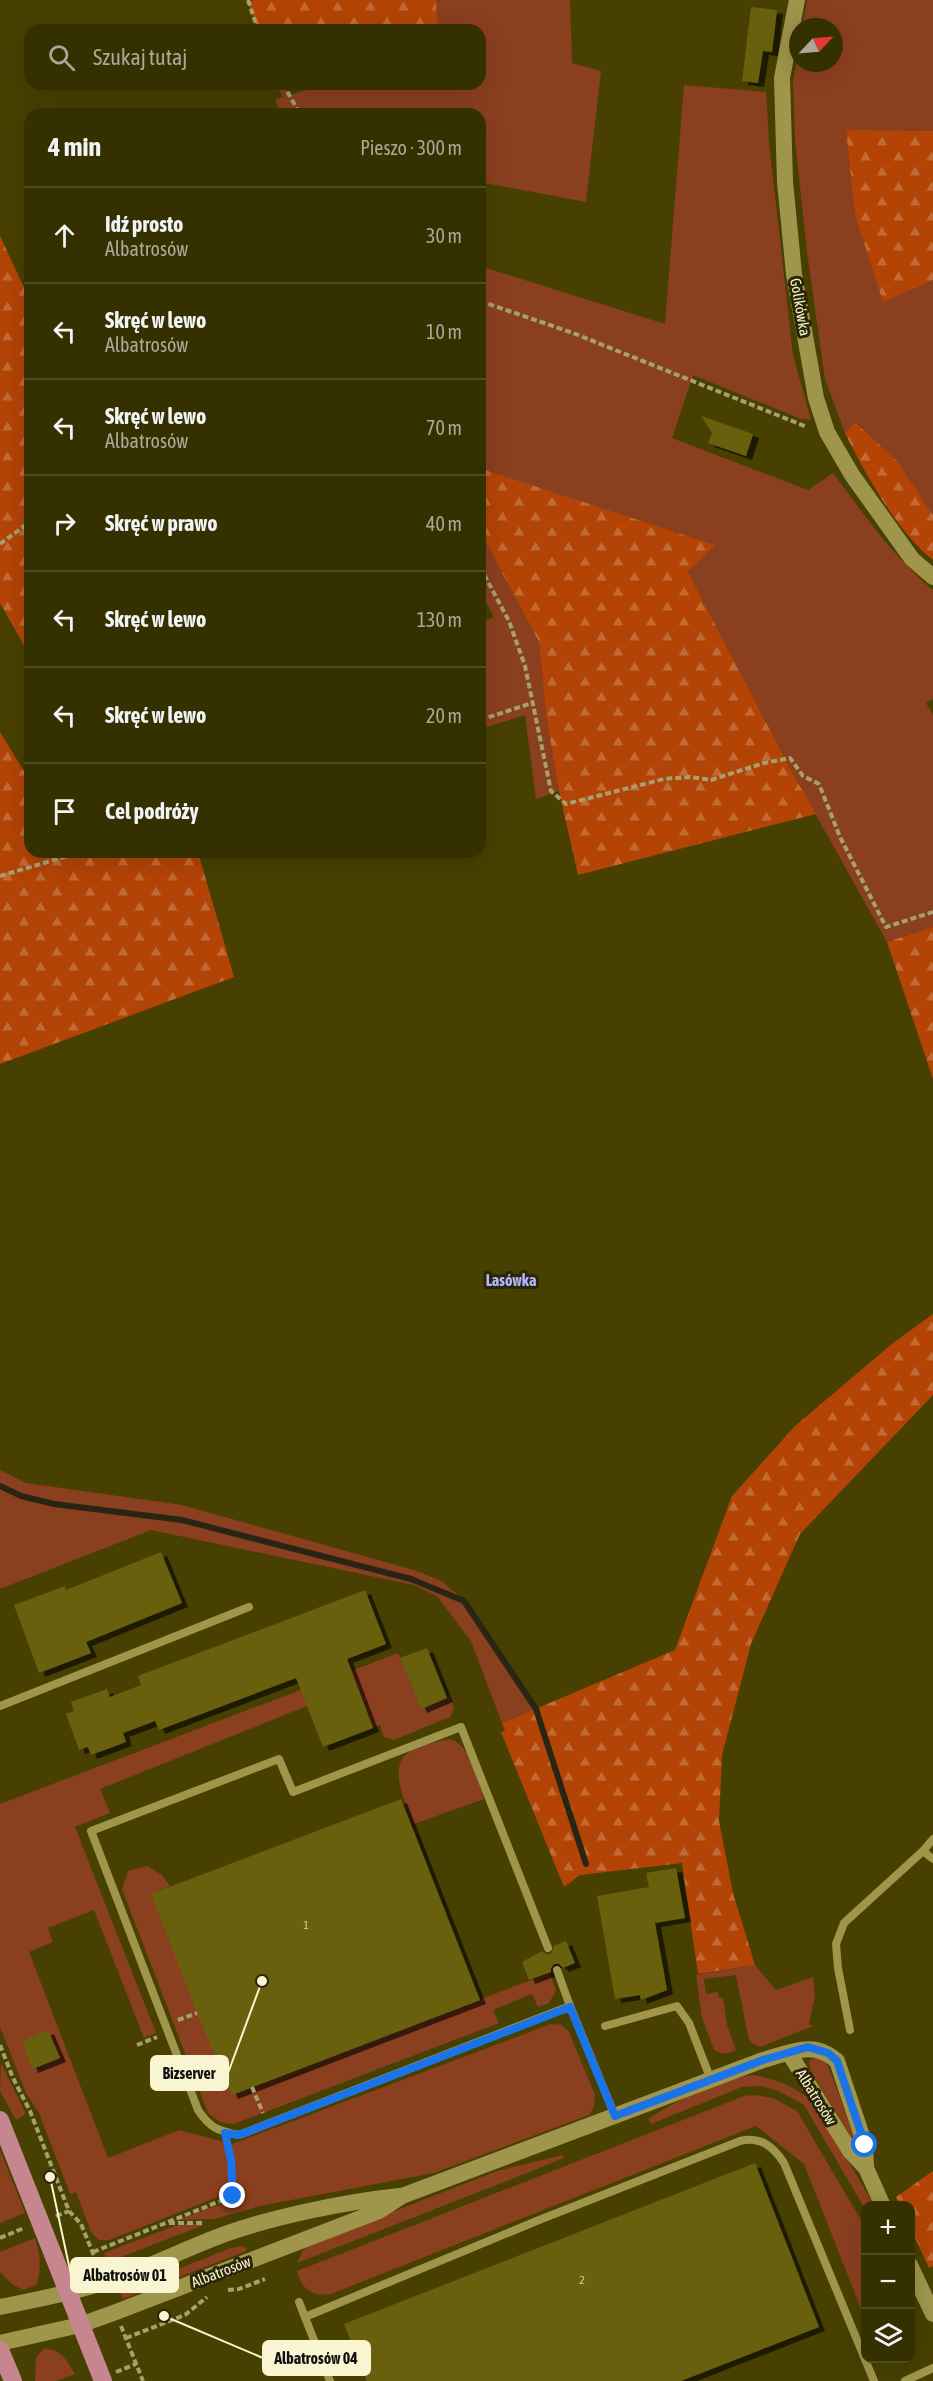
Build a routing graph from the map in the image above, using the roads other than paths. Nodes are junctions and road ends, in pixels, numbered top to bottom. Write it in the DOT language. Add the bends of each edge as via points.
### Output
graph roads {
  1 [pos="797,0"];
  2 [pos="933,577"];
  3 [pos="249,1607"];
  4 [pos="0,1706"];
  5 [pos="933,1839"];
  6 [pos="923,1851"];
  7 [pos="933,1860"];
  8 [pos="548,1948"];
  9 [pos="558,1970"];
  10 [pos="570,2007"];
  11 [pos="605,2026"];
  12 [pos="850,2030"];
  13 [pos="789,2053"];
  14 [pos="711,2080"];
  15 [pos="615,2116"];
  16 [pos="0,2120"];
  17 [pos="866,2168"];
  18 [pos="402,2196"];
  19 [pos="881,2201"];
  20 [pos="915,2276"];
  21 [pos="68,2294"];
  22 [pos="299,2301"];
  23 [pos="0,2307"];
  24 [pos="933,2314"];
  25 [pos="305,2317"];
  26 [pos="80,2325"];
  27 [pos="0,2343"];
  28 [pos="0,2350"];
  29 [pos="933,2368"];
  30 [pos="13,2381"];
  31 [pos="103,2381"];
  32 [pos="330,2381"];
  33 [pos="874,2381"];
  34 [pos="905,2381"];
  1 -- 2 [label="street, Golikówka" via="782,78 785,182 794,274 816,398 827,432 852,475 912,559"];
  3 -- 4 [label="lane"];
  5 -- 6 [label="lane"];
  6 -- 7 [label="lane"];
  6 -- 12 [label="lane" via="844,1923 836,1944"];
  8 -- 10 [label="lane" via="461,1727 293,1792 279,1759 91,1831 198,2110 208,2125 225,2133 239,2135"];
  9 -- 10 [label="lane"];
  10 -- 15 [label="lane"];
  11 -- 14 [label="lane" via="677,2006 689,2023"];
  13 -- 14 [label="street, Albatrosów"];
  13 -- 17 [label="street, Albatrosów" via="850,2151"];
  13 -- 17 [label="street, Albatrosów" via="808,2047 828,2053 837,2061 865,2145"];
  14 -- 15 [label="street, Albatrosów"];
  15 -- 18 [label="street, Albatrosów"];
  16 -- 21 [label="main road"];
  17 -- 19 [label="street, Albatrosów"];
  18 -- 21 [label="street, Albatrosów" via="265,2222"];
  18 -- 26 [label="street, Albatrosów" via="379,2211"];
  20 -- 24 [label="street"];
  21 -- 23 [label="street, Albatrosów"];
  21 -- 26 [label="main road"];
  22 -- 25 [label="lane"];
  25 -- 32 [label="lane"];
  25 -- 33 [label="lane" via="539,2220 752,2138 777,2152 784,2163"];
  26 -- 27 [label="street, Albatrosów"];
  26 -- 31 [label="main road"];
  28 -- 30 [label="main road"];
  29 -- 34 [label="lane"];
}
